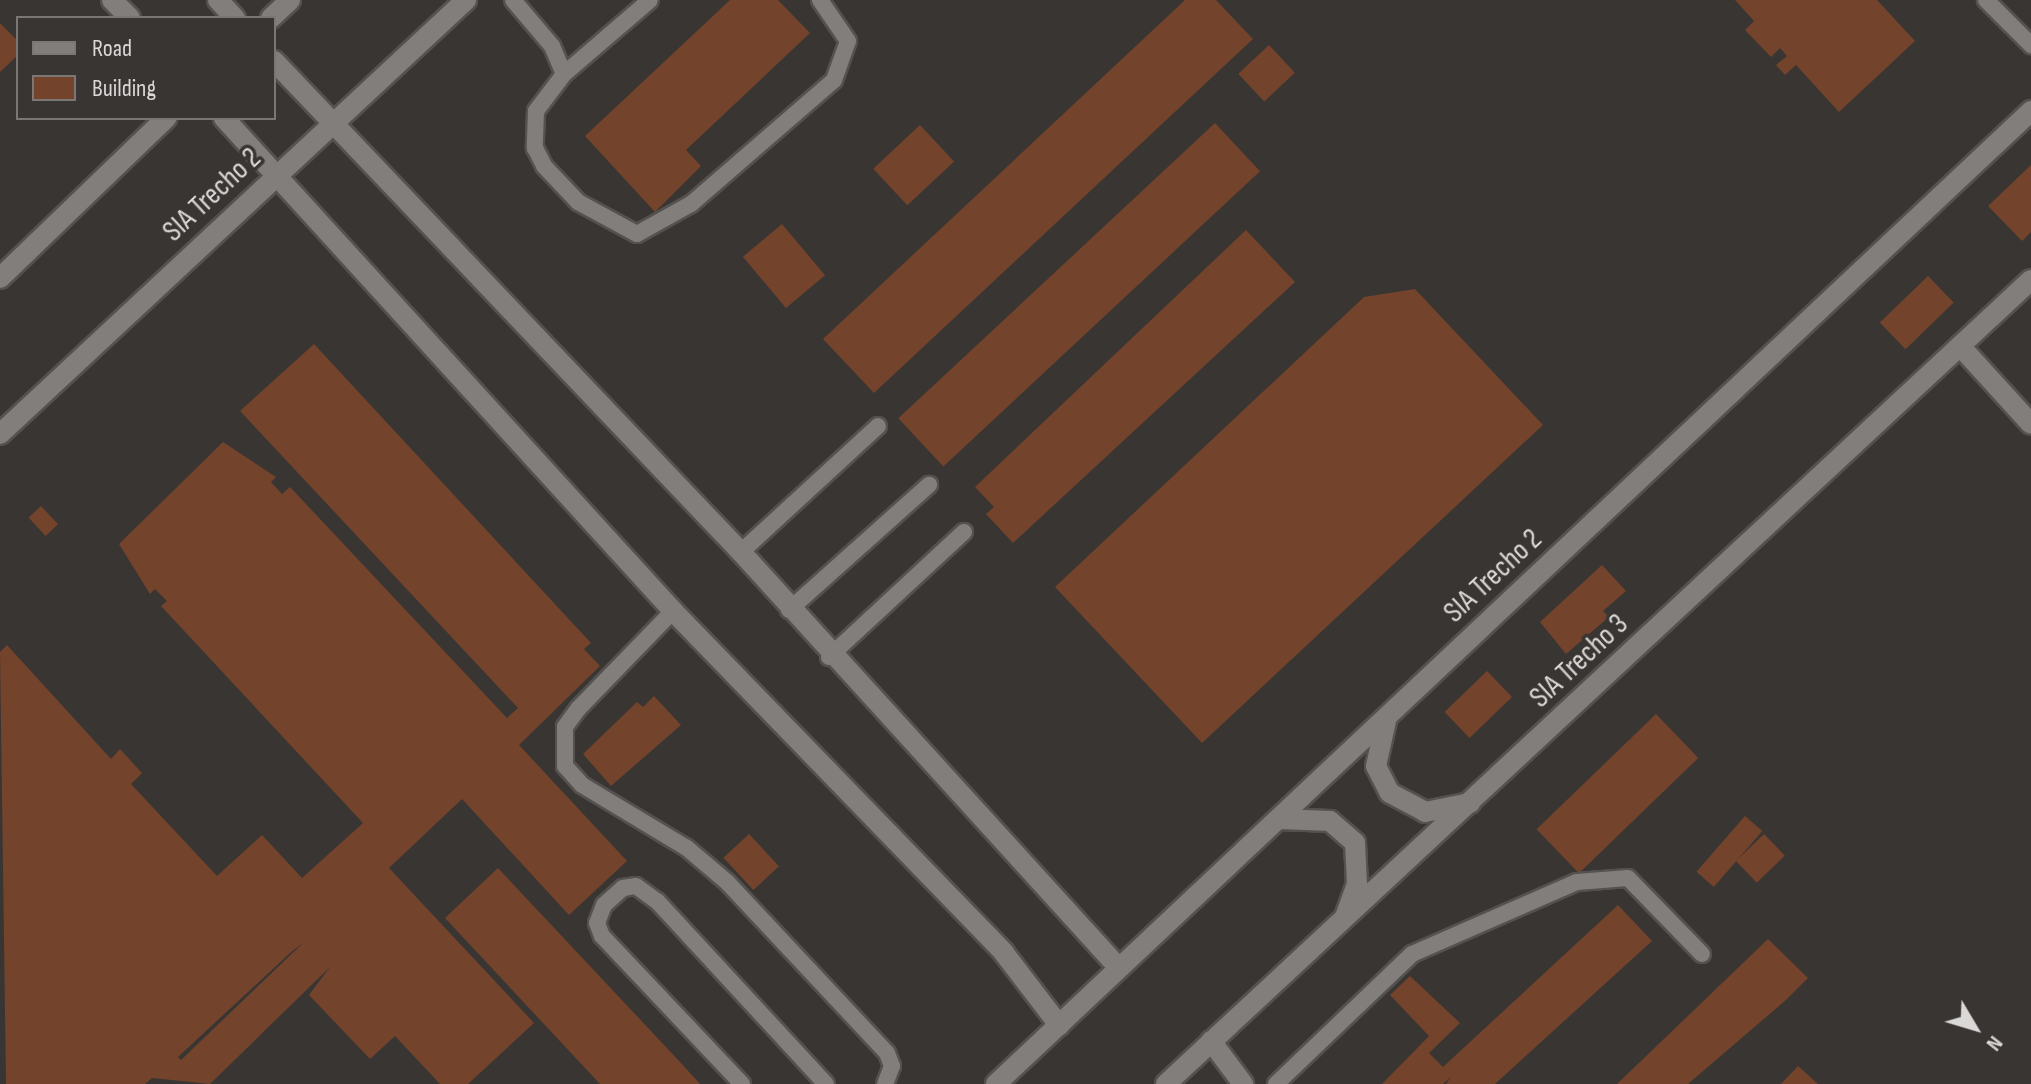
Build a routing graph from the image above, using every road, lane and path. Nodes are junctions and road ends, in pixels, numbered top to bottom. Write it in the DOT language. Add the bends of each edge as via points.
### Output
graph roads {
  1 [pos="112,0"];
  2 [pos="218,0"];
  3 [pos="290,0"];
  4 [pos="466,0"];
  5 [pos="513,0"];
  6 [pos="650,0"];
  7 [pos="820,0"];
  8 [pos="1986,0"];
  9 [pos="128,16"];
  10 [pos="233,16"];
  11 [pos="273,16"];
  12 [pos="2031,45"];
  13 [pos="276,63"];
  14 [pos="564,74"];
  15 [pos="2031,111"];
  16 [pos="164,120"];
  17 [pos="226,120"];
  18 [pos="333,126"];
  19 [pos="276,176"];
  20 [pos="0,278"];
  21 [pos="2031,280"];
  22 [pos="1960,346"];
  23 [pos="2031,424"];
  24 [pos="878,426"];
  25 [pos="0,434"];
  26 [pos="929,485"];
  27 [pos="964,532"];
  28 [pos="741,552"];
  29 [pos="789,610"];
  30 [pos="673,611"];
  31 [pos="829,657"];
  32 [pos="1387,717"];
  33 [pos="1471,802"];
  34 [pos="1280,819"];
  35 [pos="1343,921"];
  36 [pos="1702,954"];
  37 [pos="1119,968"];
  38 [pos="1059,1025"];
  39 [pos="1211,1041"];
  40 [pos="742,1084"];
  41 [pos="826,1084"];
  42 [pos="885,1084"];
  43 [pos="996,1084"];
  44 [pos="1166,1084"];
  45 [pos="1243,1084"];
  46 [pos="1276,1084"];
  1 -- 9 [label="main road"];
  2 -- 10 [label="main road"];
  3 -- 11 [label="main road"];
  4 -- 18 [label="main road, SIA Trecho 2"];
  5 -- 14 [label="lane" via="552,46"];
  6 -- 14 [label="lane"];
  7 -- 14 [label="lane" via="848,41 834,80 691,204 637,234 578,202 535,148 536,111"];
  8 -- 12 [label="lane"];
  13 -- 18 [label="main road"];
  15 -- 32 [label="main road, SIA Trecho 2"];
  16 -- 20 [label="main road"];
  17 -- 19 [label="main road"];
  18 -- 19 [label="main road, SIA Trecho 2"];
  18 -- 28 [label="main road"];
  19 -- 25 [label="main road, SIA Trecho 2"];
  19 -- 30 [label="main road"];
  21 -- 22 [label="main road, SIA Trecho 3"];
  22 -- 23 [label="main road"];
  22 -- 33 [label="main road, SIA Trecho 3"];
  24 -- 28 [label="lane"];
  26 -- 29 [label="lane"];
  27 -- 31 [label="lane"];
  28 -- 29 [label="main road"];
  29 -- 31 [label="main road"];
  30 -- 38 [label="main road" via="1004,953"];
  30 -- 42 [label="lane" via="565,727 565,766 582,785 687,848 727,882 887,1053 892,1066"];
  31 -- 37 [label="main road"];
  32 -- 33 [label="main road" via="1376,766 1390,793 1425,812"];
  32 -- 34 [label="main road, SIA Trecho 2"];
  33 -- 35 [label="main road, SIA Trecho 3"];
  34 -- 35 [label="main road" via="1330,821 1355,843 1357,884"];
  34 -- 37 [label="main road, SIA Trecho 2"];
  35 -- 39 [label="main road, SIA Trecho 3"];
  36 -- 46 [label="lane" via="1628,878 1577,882 1412,954"];
  37 -- 38 [label="main road, SIA Trecho 2"];
  38 -- 43 [label="main road, SIA Trecho 2"];
  39 -- 44 [label="main road, SIA Trecho 3"];
  39 -- 45 [label="main road"];
  40 -- 41 [label="lane" via="602,936 597,923 604,905 623,888 636,886 657,901"];
}
